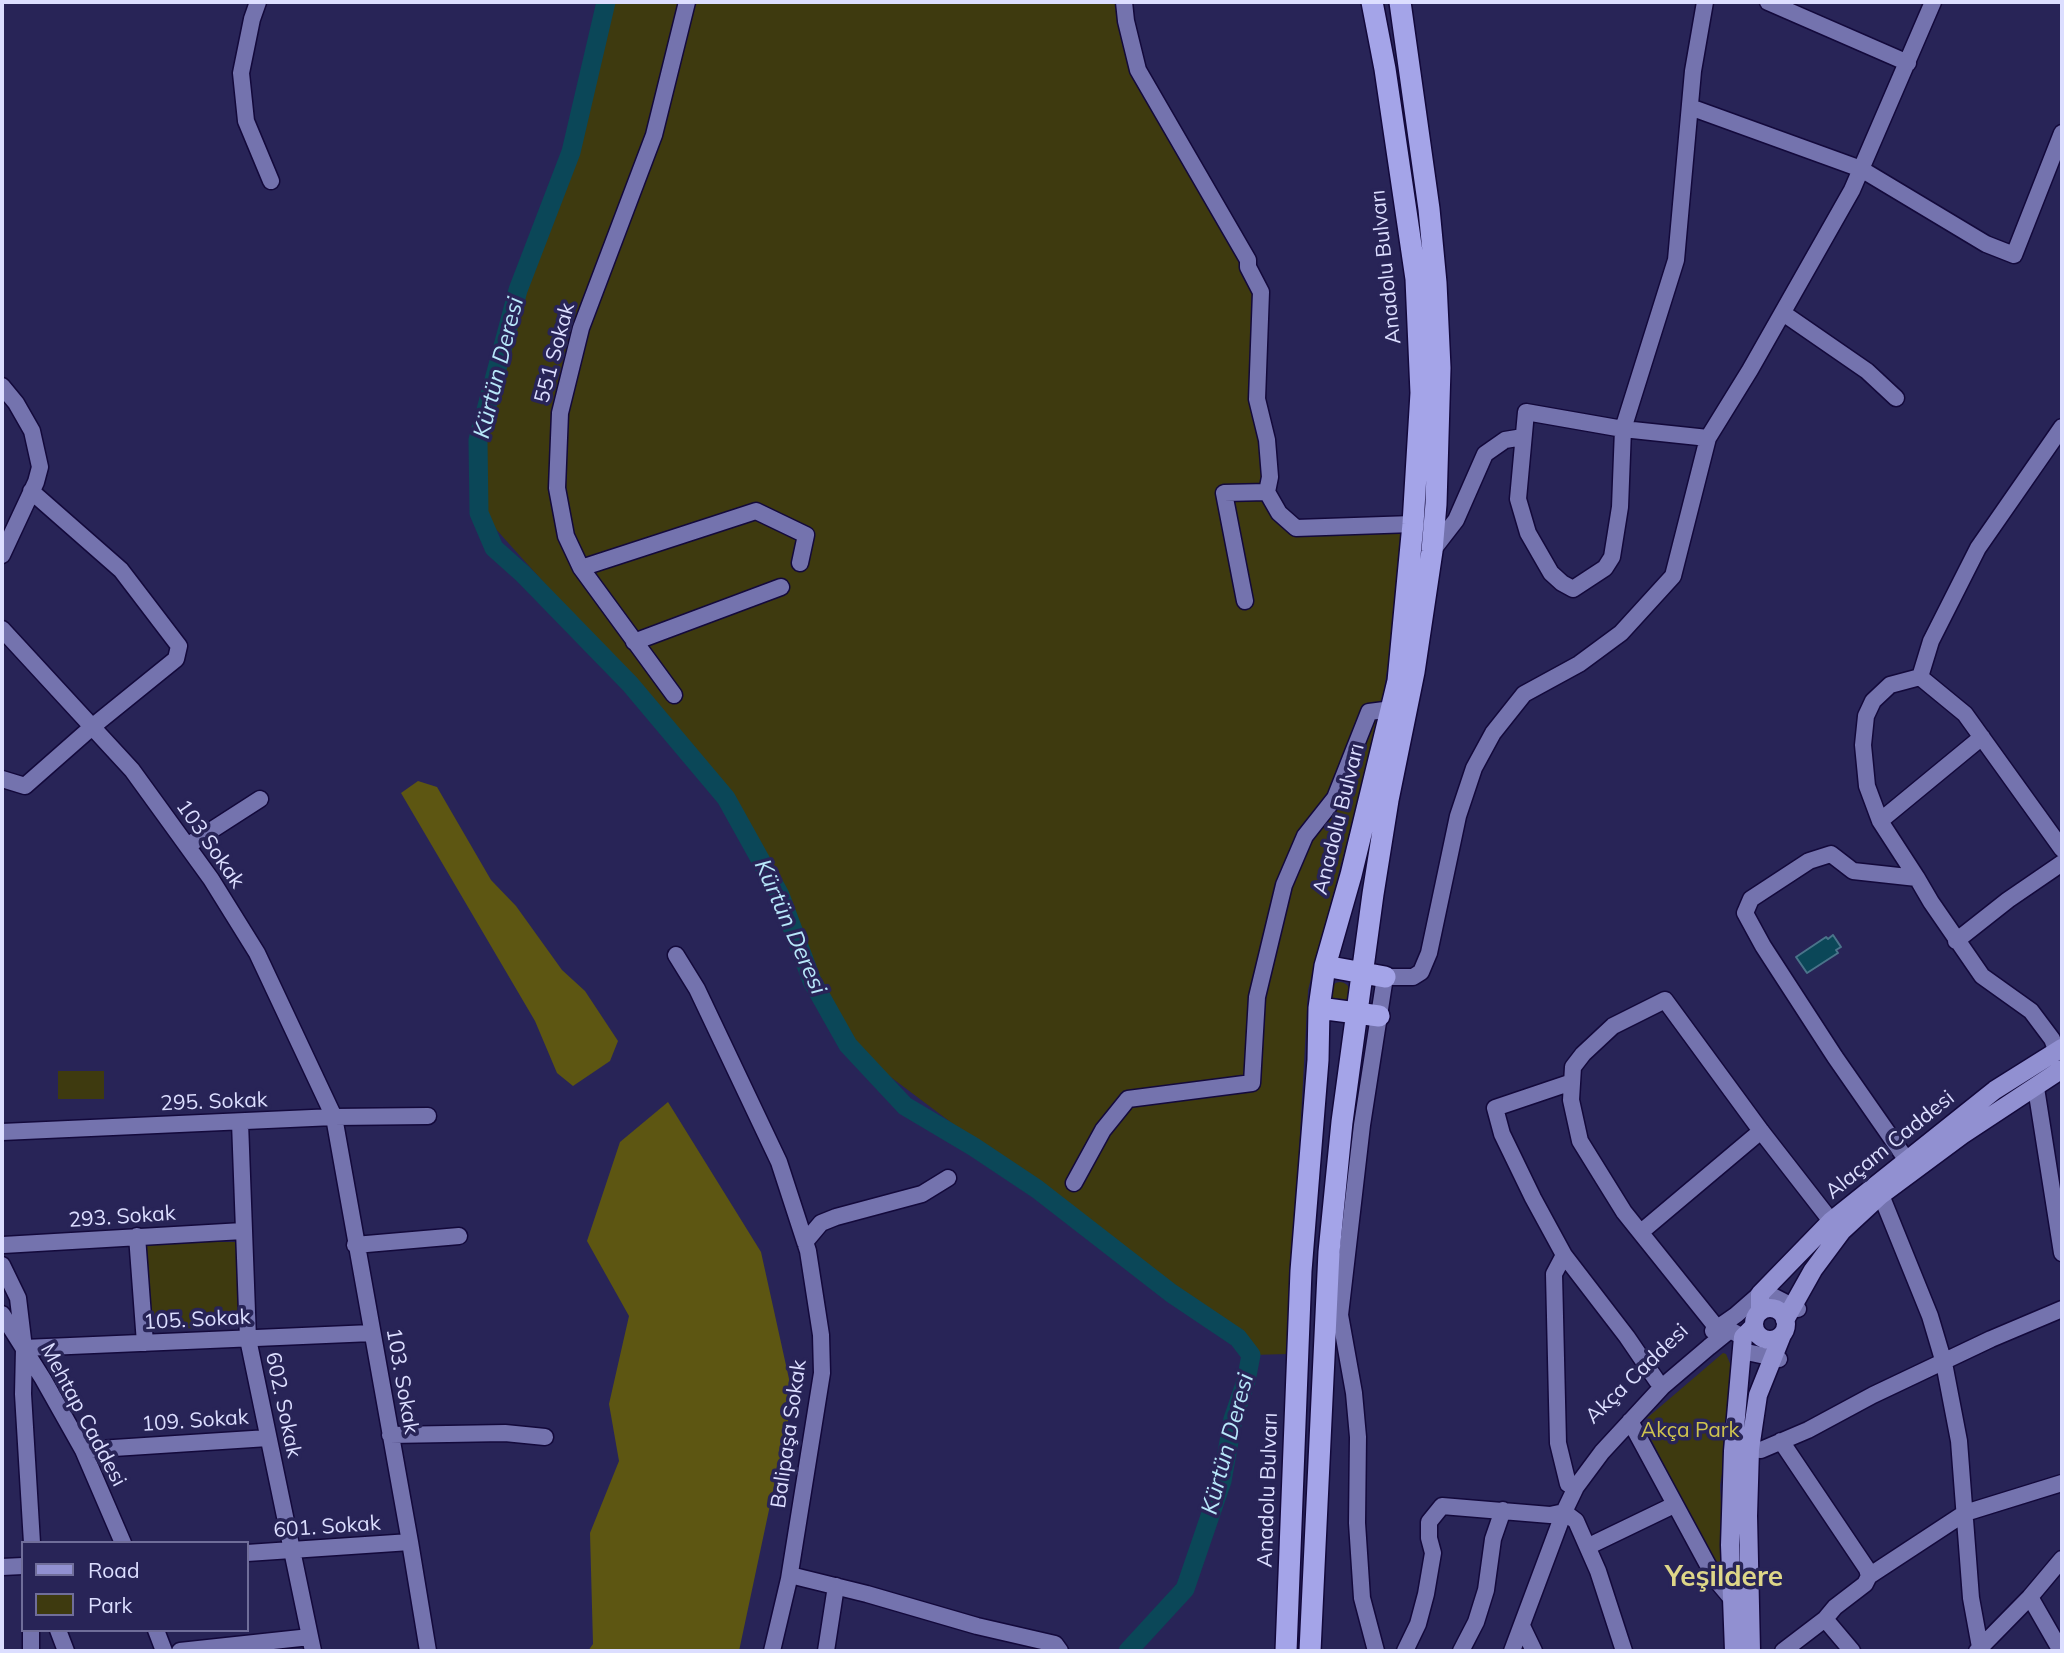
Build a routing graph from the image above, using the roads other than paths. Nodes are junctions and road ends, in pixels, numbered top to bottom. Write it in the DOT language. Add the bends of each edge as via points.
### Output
graph roads {
  1 [pos="258,2"];
  2 [pos="687,2"];
  3 [pos="1124,2"];
  4 [pos="1372,2"];
  5 [pos="1400,2"];
  6 [pos="1705,2"];
  7 [pos="1768,2"];
  8 [pos="1933,2"];
  9 [pos="1908,63"];
  10 [pos="1690,107"];
  11 [pos="2062,133"];
  12 [pos="1861,169"];
  13 [pos="271,181"];
  14 [pos="1783,313"];
  15 [pos="2,386"];
  16 [pos="1896,398"];
  17 [pos="2062,427"];
  18 [pos="1623,429"];
  19 [pos="1523,438"];
  20 [pos="1709,438"];
  21 [pos="31,491"];
  22 [pos="1267,492"];
  23 [pos="1413,524"];
  24 [pos="1432,551"];
  25 [pos="2,555"];
  26 [pos="800,563"];
  27 [pos="581,569"];
  28 [pos="781,587"];
  29 [pos="1245,601"];
  30 [pos="2,629"];
  31 [pos="634,642"];
  32 [pos="1920,677"];
  33 [pos="674,695"];
  34 [pos="1392,709"];
  35 [pos="92,727"];
  36 [pos="1982,737"];
  37 [pos="2,779"];
  38 [pos="260,799"];
  39 [pos="1880,821"];
  40 [pos="187,846"];
  41 [pos="2062,849"];
  42 [pos="2062,863"];
  43 [pos="1917,878"];
  44 [pos="1956,941"];
  45 [pos="676,956"];
  46 [pos="1325,966"];
  47 [pos="1363,973"];
  48 [pos="1385,977"];
  49 [pos="1319,1008"];
  50 [pos="1357,1013"];
  51 [pos="1379,1016"];
  52 [pos="2061,1056"];
  53 [pos="1572,1082"];
  54 [pos="2036,1088"];
  55 [pos="428,1116"];
  56 [pos="334,1117"];
  57 [pos="240,1122"];
  58 [pos="6,1131"];
  59 [pos="1761,1131"];
  60 [pos="1906,1159"];
  61 [pos="948,1178"];
  62 [pos="1074,1182"];
  63 [pos="1881,1195"];
  64 [pos="1831,1222"];
  65 [pos="243,1231"];
  66 [pos="1642,1232"];
  67 [pos="137,1236"];
  68 [pos="459,1236"];
  69 [pos="805,1242"];
  70 [pos="2,1243"];
  71 [pos="355,1245"];
  72 [pos="2062,1253"];
  73 [pos="1564,1255"];
  74 [pos="2,1266"];
  75 [pos="2062,1309"];
  76 [pos="2,1314"];
  77 [pos="1790,1317"];
  78 [pos="1753,1319"];
  79 [pos="1717,1328"];
  80 [pos="372,1333"];
  81 [pos="248,1339"];
  82 [pos="145,1343"];
  83 [pos="1707,1344"];
  84 [pos="24,1348"];
  85 [pos="1776,1358"];
  86 [pos="1944,1363"];
  87 [pos="1659,1384"];
  88 [pos="1630,1422"];
  89 [pos="390,1435"];
  90 [pos="545,1437"];
  91 [pos="268,1438"];
  92 [pos="1781,1441"];
  93 [pos="1750,1449"];
  94 [pos="83,1450"];
  95 [pos="2062,1483"];
  96 [pos="1568,1484"];
  97 [pos="1674,1505"];
  98 [pos="1503,1510"];
  99 [pos="1564,1512"];
  100 [pos="1965,1513"];
  101 [pos="32,1541"];
  102 [pos="122,1541"];
  103 [pos="410,1542"];
  104 [pos="1589,1546"];
  105 [pos="294,1550"];
  106 [pos="248,1553"];
  107 [pos="2062,1559"];
  108 [pos="21,1566"];
  109 [pos="2,1567"];
  110 [pos="790,1575"];
  111 [pos="1869,1576"];
  112 [pos="836,1586"];
  113 [pos="2030,1597"];
  114 [pos="1732,1599"];
  115 [pos="1825,1619"];
  116 [pos="1522,1626"];
  117 [pos="32,1632"];
  118 [pos="59,1632"];
  119 [pos="157,1632"];
  120 [pos="312,1644"];
  121 [pos="1978,1649"];
  122 [pos="31,1651"];
  123 [pos="66,1651"];
  124 [pos="164,1651"];
  125 [pos="180,1651"];
  126 [pos="428,1651"];
  127 [pos="772,1651"];
  128 [pos="826,1651"];
  129 [pos="1060,1651"];
  130 [pos="1286,1651"];
  131 [pos="1310,1651"];
  132 [pos="1377,1651"];
  133 [pos="1405,1651"];
  134 [pos="1461,1651"];
  135 [pos="1512,1651"];
  136 [pos="1534,1651"];
  137 [pos="1624,1651"];
  138 [pos="1734,1651"];
  139 [pos="1751,1651"];
  140 [pos="1783,1651"];
  141 [pos="1852,1651"];
  142 [pos="2061,1651"];
  1 -- 13 [label="street" via="241,73 246,121"];
  2 -- 27 [label="street, 551 Sokak" via="654,135 581,328 559,413 557,488 566,536"];
  3 -- 22 [label="street" via="1138,70 1248,260 1261,292 1257,399 1267,440"];
  4 -- 23 [label="highway, Anadolu Bulvarı" via="1416,279 1421,393"];
  5 -- 24 [label="highway, Anadolu Bulvarı" via="1436,283 1440,382"];
  6 -- 10 [label="street"];
  7 -- 9 [label="street"];
  8 -- 9 [label="street"];
  9 -- 12 [label="street"];
  10 -- 12 [label="street"];
  10 -- 18 [label="street" via="1676,260"];
  11 -- 12 [label="street" via="2014,255 1986,244"];
  12 -- 14 [label="street"];
  14 -- 16 [label="street" via="1867,371"];
  14 -- 20 [label="street"];
  15 -- 21 [label="street" via="32,431 40,467"];
  17 -- 32 [label="street" via="1978,548 1931,641"];
  18 -- 19 [label="street" via="1526,412"];
  18 -- 19 [label="street" via="1620,507 1612,557 1605,568 1573,589 1551,573 1524,521 1518,499"];
  18 -- 20 [label="street"];
  19 -- 24 [label="street" via="1505,440 1485,454 1456,520"];
  20 -- 48 [label="street" via="1673,576 1621,633 1579,664 1524,694 1493,733 1474,768 1458,816 1421,972 1413,977"];
  21 -- 25 [label="street"];
  21 -- 35 [label="street" via="121,569 179,646 176,659"];
  22 -- 23 [label="street" via="1279,513 1296,528"];
  22 -- 29 [label="street" via="1224,493"];
  23 -- 34 [label="highway, Anadolu Bulvarı"];
  24 -- 47 [label="highway, Anadolu Bulvarı"];
  26 -- 27 [label="street" via="806,535 756,511"];
  27 -- 31 [label="street, 551 Sokak"];
  28 -- 31 [label="street"];
  30 -- 35 [label="street, 103 Sokak"];
  31 -- 33 [label="street, 551 Sokak"];
  32 -- 36 [label="street" via="1965,714"];
  32 -- 39 [label="street" via="1883,690 1866,716 1867,786"];
  34 -- 46 [label="highway, Anadolu Bulvarı"];
  34 -- 62 [label="street" via="1369,712 1335,798 1305,836 1283,885 1257,997 1252,1083 1128,1099 1103,1130"];
  35 -- 37 [label="street" via="25,786"];
  35 -- 40 [label="street, 103 Sokak" via="132,770"];
  36 -- 39 [label="street"];
  36 -- 41 [label="street"];
  38 -- 40 [label="street"];
  39 -- 43 [label="street"];
  40 -- 56 [label="street, 103 Sokak" via="257,953"];
  42 -- 44 [label="street"];
  43 -- 44 [label="street"];
  43 -- 60 [label="street" via="1853,871 1831,854 1809,861 1765,890 1751,900 1745,913"];
  44 -- 52 [label="street" via="1982,975 2031,1011"];
  45 -- 69 [label="street, Balipaşa Sokak" via="697,989 766,1132"];
  46 -- 47 [label="highway"];
  46 -- 49 [label="highway, Anadolu Bulvarı"];
  47 -- 48 [label="highway"];
  47 -- 50 [label="highway, Anadolu Bulvarı"];
  48 -- 51 [label="street"];
  49 -- 50 [label="highway"];
  49 -- 130 [label="highway, Anadolu Bulvarı" via="1301,1271"];
  50 -- 51 [label="highway"];
  50 -- 131 [label="highway, Anadolu Bulvarı" via="1329,1252"];
  51 -- 132 [label="street" via="1340,1315 1358,1437 1362,1598"];
  52 -- 54 [label="main road, Alaçam Caddesi"];
  52 -- 60 [label="main road, Alaçam Caddesi" via="1994,1090"];
  53 -- 59 [label="street" via="1573,1067 1613,1026 1665,1000"];
  53 -- 66 [label="street" via="1580,1141"];
  53 -- 73 [label="street" via="1495,1108 1532,1198"];
  54 -- 63 [label="main road, Alaçam Caddesi"];
  54 -- 72 [label="street"];
  55 -- 56 [label="street, 295. Sokak"];
  56 -- 57 [label="street, 295. Sokak"];
  56 -- 71 [label="street, 103. Sokak"];
  57 -- 58 [label="street, 295. Sokak"];
  57 -- 65 [label="street, 602. Sokak"];
  59 -- 64 [label="street"];
  59 -- 66 [label="street"];
  60 -- 64 [label="main road, Alaçam Caddesi"];
  61 -- 69 [label="street" via="922,1194 821,1223"];
  63 -- 77 [label="main road, Alaçam Caddesi" via="1842,1231 1814,1270"];
  63 -- 86 [label="street"];
  64 -- 78 [label="main road, Alaçam Caddesi"];
  65 -- 67 [label="street, 293. Sokak"];
  65 -- 81 [label="street, 602. Sokak"];
  66 -- 79 [label="street"];
  67 -- 70 [label="street, 293. Sokak"];
  67 -- 82 [label="street"];
  68 -- 71 [label="street"];
  69 -- 110 [label="street, Balipaşa Sokak" via="821,1335 822,1373"];
  70 -- 74 [label="street"];
  71 -- 80 [label="street, 103. Sokak"];
  73 -- 87 [label="street"];
  73 -- 96 [label="street" via="1554,1274 1558,1443"];
  74 -- 84 [label="street, Mehtap Caddesi" via="18,1298"];
  75 -- 86 [label="street"];
  76 -- 84 [label="street"];
  77 -- 78 [label="main road" via="1764,1309"];
  77 -- 78 [label="main road" via="1773,1340 1763,1339"];
  77 -- 85 [label="main road, Alaçam Caddesi"];
  78 -- 79 [label="street, Akça Caddesi" via="1736,1315"];
  78 -- 83 [label="street"];
  78 -- 85 [label="street"];
  78 -- 114 [label="main road" via="1732,1464"];
  79 -- 83 [label="street, Akça Caddesi"];
  80 -- 81 [label="street, 105. Sokak"];
  80 -- 89 [label="street, 103. Sokak"];
  81 -- 82 [label="street, 105. Sokak"];
  81 -- 91 [label="street, 602. Sokak"];
  82 -- 84 [label="street, 105. Sokak"];
  83 -- 87 [label="street, Akça Caddesi"];
  84 -- 94 [label="street, Mehtap Caddesi"];
  84 -- 101 [label="street"];
  85 -- 93 [label="main road, Alaçam Caddesi" via="1758,1395"];
  86 -- 92 [label="street"];
  86 -- 100 [label="street" via="1959,1441"];
  87 -- 88 [label="street, Akça Caddesi"];
  87 -- 96 [label="street, Akça Caddesi" via="1594,1446"];
  88 -- 97 [label="street"];
  88 -- 99 [label="street, Akça Caddesi" via="1602,1452"];
  89 -- 90 [label="street"];
  89 -- 103 [label="street, 103. Sokak"];
  91 -- 94 [label="street, 109. Sokak"];
  91 -- 105 [label="street, 602. Sokak"];
  92 -- 93 [label="street" via="1761,1450"];
  92 -- 111 [label="street"];
  93 -- 139 [label="main road, Alaçam Caddesi"];
  94 -- 102 [label="street, Mehtap Caddesi"];
  95 -- 100 [label="street"];
  96 -- 99 [label="street, Akça Caddesi"];
  97 -- 104 [label="street"];
  97 -- 114 [label="street" via="1716,1580"];
  98 -- 99 [label="street"];
  98 -- 133 [label="street" via="1442,1506 1429,1522 1433,1553 1426,1594"];
  98 -- 134 [label="street" via="1493,1539 1486,1590"];
  99 -- 104 [label="street" via="1576,1521"];
  99 -- 116 [label="street, Akça Caddesi"];
  100 -- 111 [label="street"];
  100 -- 121 [label="street"];
  103 -- 105 [label="street, 601. Sokak"];
  103 -- 126 [label="street, 103. Sokak"];
  104 -- 137 [label="street"];
  105 -- 106 [label="street, 601. Sokak"];
  105 -- 120 [label="street, 602. Sokak"];
  107 -- 113 [label="street"];
  108 -- 109 [label="street"];
  110 -- 112 [label="street"];
  110 -- 127 [label="street, Balipaşa Sokak"];
  111 -- 115 [label="street"];
  112 -- 128 [label="street"];
  112 -- 129 [label="street" via="1055,1644"];
  113 -- 121 [label="street"];
  113 -- 142 [label="street"];
  114 -- 138 [label="main road"];
  115 -- 140 [label="street"];
  115 -- 141 [label="street"];
  116 -- 135 [label="street, Akça Caddesi"];
  116 -- 136 [label="street"];
  117 -- 122 [label="street"];
  118 -- 123 [label="street"];
  119 -- 124 [label="street"];
  120 -- 125 [label="street"];
}
